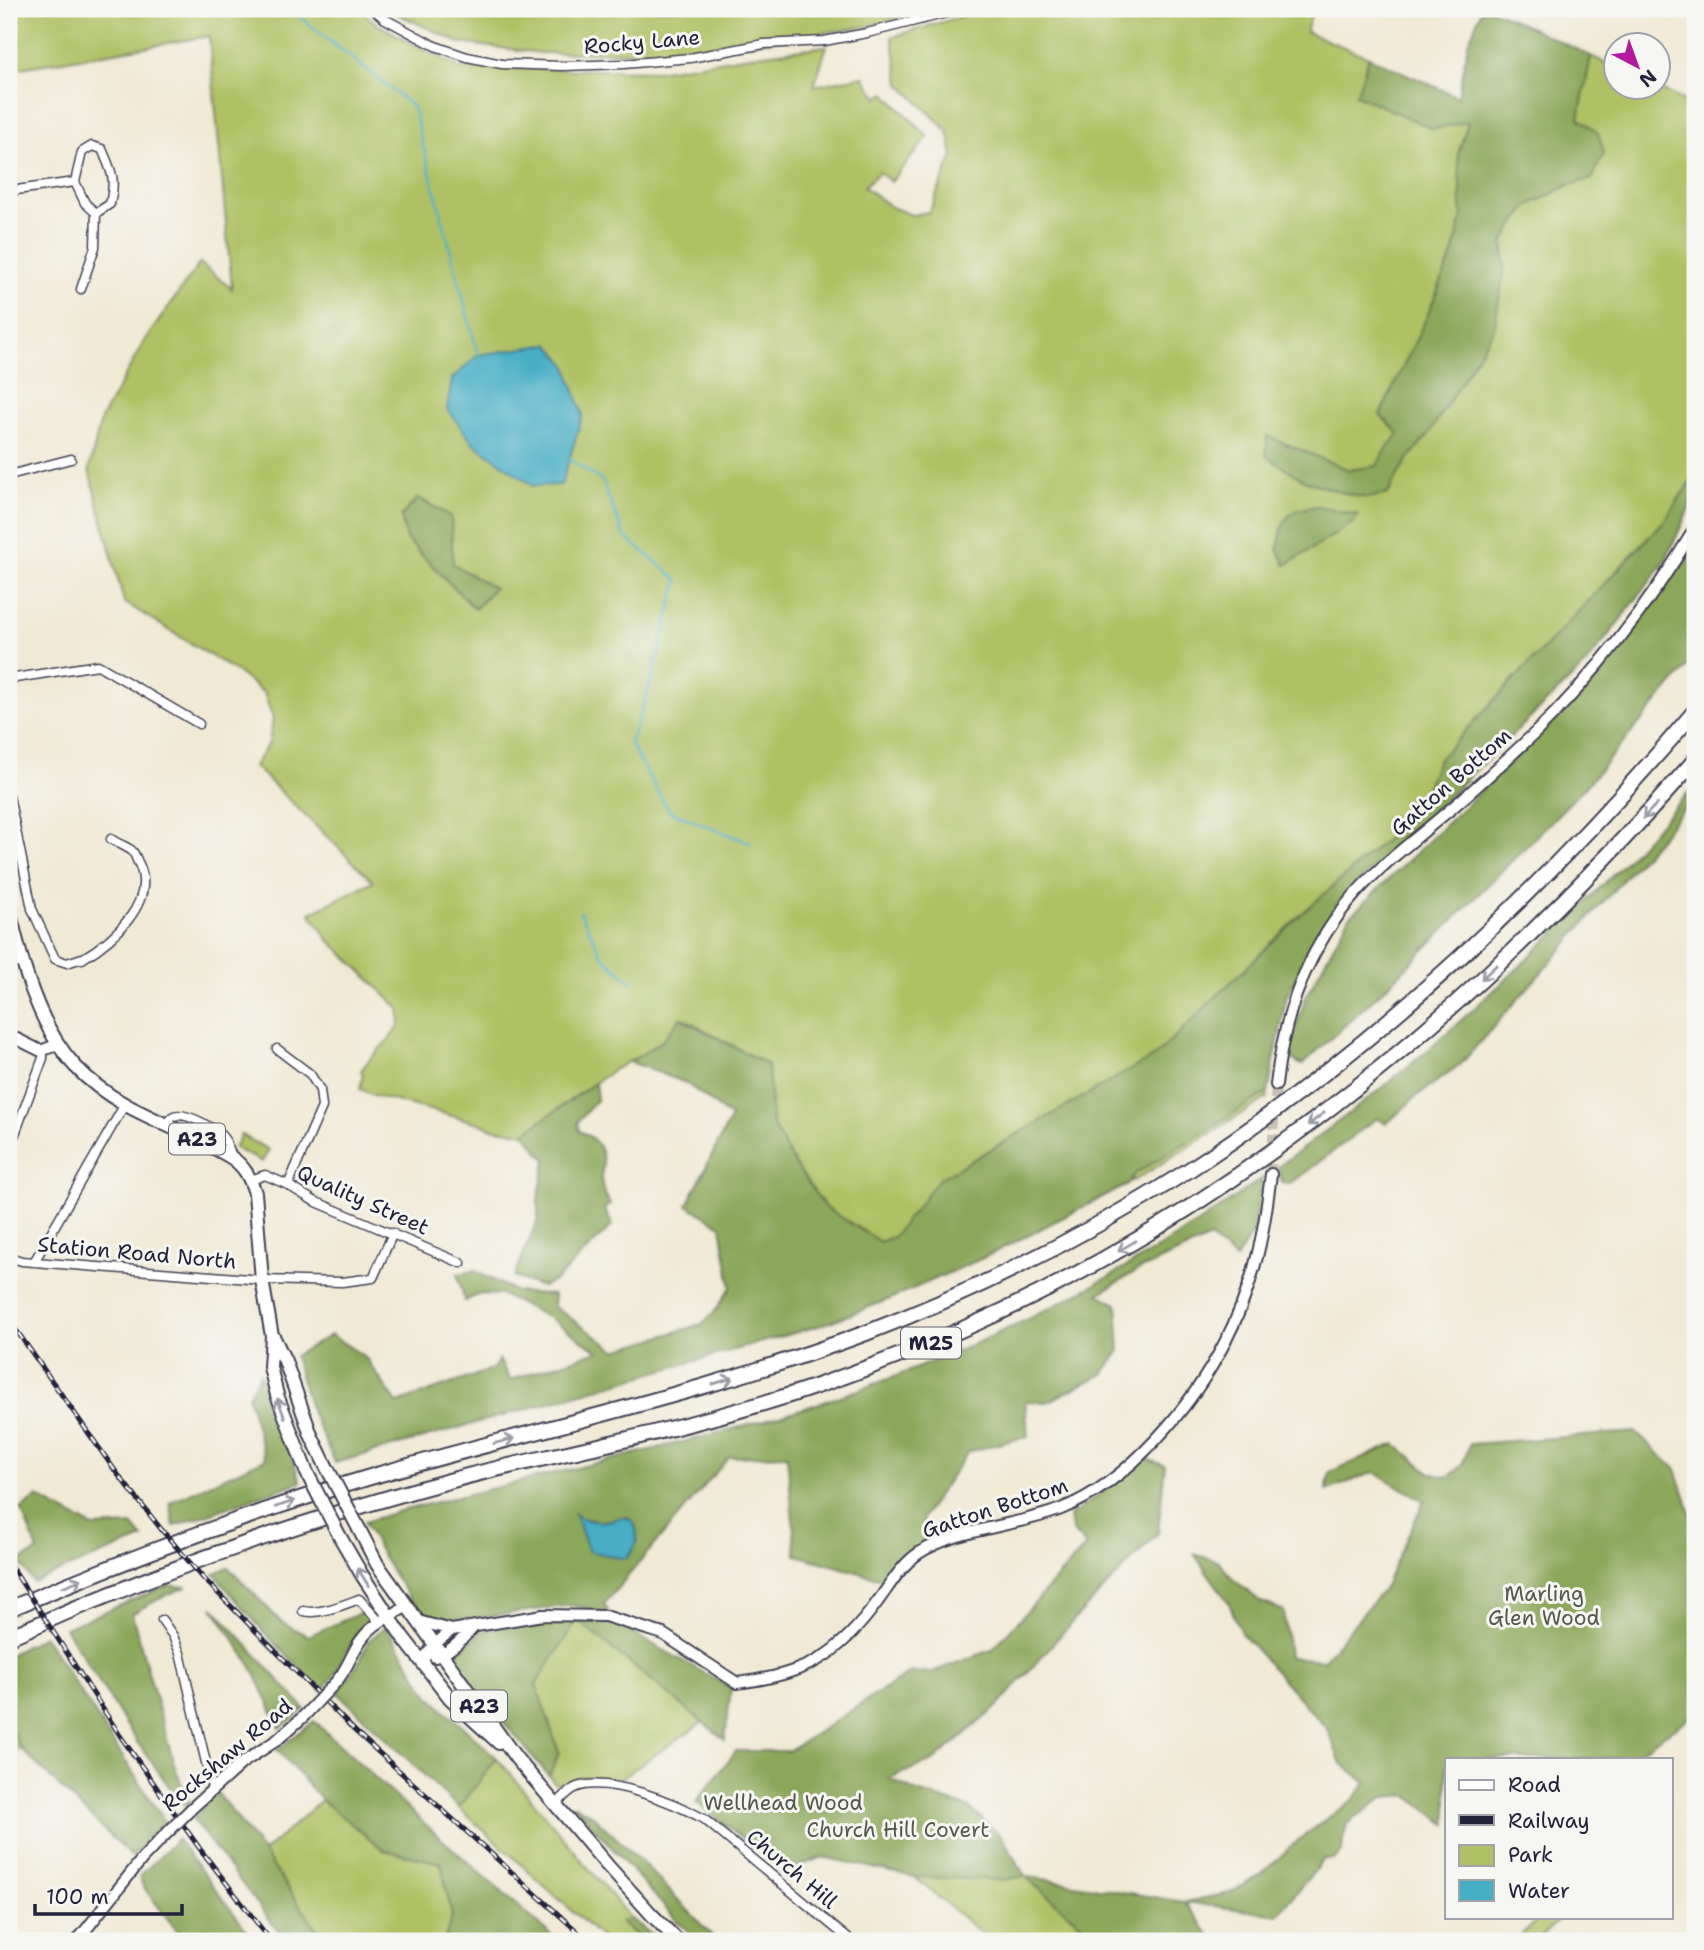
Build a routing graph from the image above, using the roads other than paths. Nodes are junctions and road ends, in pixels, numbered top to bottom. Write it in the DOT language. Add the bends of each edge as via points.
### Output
graph roads {
  1 [pos="373,9"];
  2 [pos="963,9"];
  3 [pos="75,182"];
  4 [pos="9,191"];
  5 [pos="96,213"];
  6 [pos="81,289"];
  7 [pos="71,459"];
  8 [pos="9,475"];
  9 [pos="1695,528"];
  10 [pos="9,679"];
  11 [pos="1695,700"];
  12 [pos="1695,711"];
  13 [pos="199,724"];
  14 [pos="1684,724"];
  15 [pos="1695,760"];
  16 [pos="9,796"];
  17 [pos="111,839"];
  18 [pos="9,909"];
  19 [pos="9,962"];
  20 [pos="23,964"];
  21 [pos="9,1035"];
  22 [pos="59,1044"];
  23 [pos="277,1049"];
  24 [pos="43,1050"];
  25 [pos="1276,1085"];
  26 [pos="125,1104"];
  27 [pos="9,1150"];
  28 [pos="1271,1174"];
  29 [pos="251,1180"];
  30 [pos="288,1185"];
  31 [pos="393,1233"];
  32 [pos="9,1257"];
  33 [pos="34,1262"];
  34 [pos="461,1263"];
  35 [pos="262,1280"];
  36 [pos="272,1336"];
  37 [pos="408,1606"];
  38 [pos="9,1609"];
  39 [pos="303,1611"];
  40 [pos="384,1619"];
  41 [pos="162,1620"];
  42 [pos="418,1621"];
  43 [pos="474,1627"];
  44 [pos="452,1630"];
  45 [pos="9,1637"];
  46 [pos="438,1649"];
  47 [pos="422,1661"];
  48 [pos="516,1758"];
  49 [pos="212,1788"];
  50 [pos="556,1805"];
  51 [pos="77,1941"];
  52 [pos="678,1941"];
  53 [pos="852,1941"];
  1 -- 2 [label="street, Rocky Lane" via="435,46 467,57 502,64 564,66 690,58 764,44 824,41"];
  3 -- 4 [label="street"];
  3 -- 5 [label="street"];
  3 -- 5 [label="street" via="82,152 92,146 102,149 115,184 110,204"];
  5 -- 6 [label="street" via="95,247"];
  7 -- 8 [label="street"];
  9 -- 25 [label="street, Gatton Bottom" via="1637,617 1577,690 1341,910 1301,979 1284,1029"];
  10 -- 13 [label="street" via="98,665"];
  11 -- 14 [label="highway, M25"];
  12 -- 14 [label="highway, M25"];
  38 -- 14 [label="highway, M25, one-way" via="131,1559 297,1500 805,1355 915,1313 1054,1248 1188,1170 1353,1049 1533,887"];
  15 -- 45 [label="highway, M25, one-way" via="1555,909 1440,1017 1360,1084 1232,1180 1053,1286 959,1331 812,1388 660,1432 456,1479 358,1507 210,1557"];
  16 -- 17 [label="street" via="33,909 55,959 67,963 82,959 102,947 135,913 143,874 133,851"];
  18 -- 20 [label="main road, A23"];
  19 -- 20 [label="street"];
  20 -- 22 [label="main road, A23"];
  21 -- 24 [label="street"];
  22 -- 24 [label="street"];
  22 -- 26 [label="main road, A23" via="95,1085"];
  23 -- 30 [label="street" via="310,1074 320,1090 322,1107"];
  24 -- 27 [label="street"];
  26 -- 29 [label="main road, A23" via="232,1158"];
  26 -- 33 [label="street"];
  28 -- 43 [label="street, Gatton Bottom" via="1255,1267 1225,1342 1196,1388 1142,1454 1110,1482 1063,1509 957,1537 919,1553 857,1628 818,1661 765,1680 737,1683 663,1634 605,1616 543,1615"];
  29 -- 30 [label="street, Quality Street" via="265,1175"];
  29 -- 35 [label="main road, A23"];
  30 -- 31 [label="street, Quality Street" via="314,1201"];
  31 -- 34 [label="street, Quality Street"];
  31 -- 35 [label="street, Station Road North" via="373,1278"];
  32 -- 33 [label="street, Station Road North"];
  33 -- 35 [label="street, Station Road North"];
  35 -- 36 [label="main road, A23"];
  36 -- 37 [label="main road, A23, bridge" via="311,1435 377,1564"];
  40 -- 36 [label="main road, A23, one-way, bridge" via="306,1471 276,1395 270,1367"];
  37 -- 40 [label="street, Rockshaw Road"];
  37 -- 42 [label="main road, A23"];
  39 -- 40 [label="street" via="331,1609 359,1599"];
  40 -- 47 [label="main road, A23"];
  40 -- 49 [label="street, Rockshaw Road, bridge" via="360,1641 344,1674 303,1717"];
  41 -- 49 [label="street" via="180,1654"];
  42 -- 44 [label="street"];
  42 -- 46 [label="main road, A23"];
  43 -- 44 [label="street, Gatton Bottom"];
  43 -- 46 [label="street" via="459,1642"];
  44 -- 46 [label="street"];
  46 -- 47 [label="street"];
  46 -- 48 [label="main road, A23"];
  47 -- 48 [label="main road, A23" via="455,1703"];
  48 -- 50 [label="main road, A23"];
  49 -- 51 [label="street, Rockshaw Road, bridge" via="142,1859"];
  50 -- 52 [label="main road, A23"];
  50 -- 53 [label="street, Church Hill" via="575,1788 590,1785 611,1786 676,1804 704,1819"];
}
